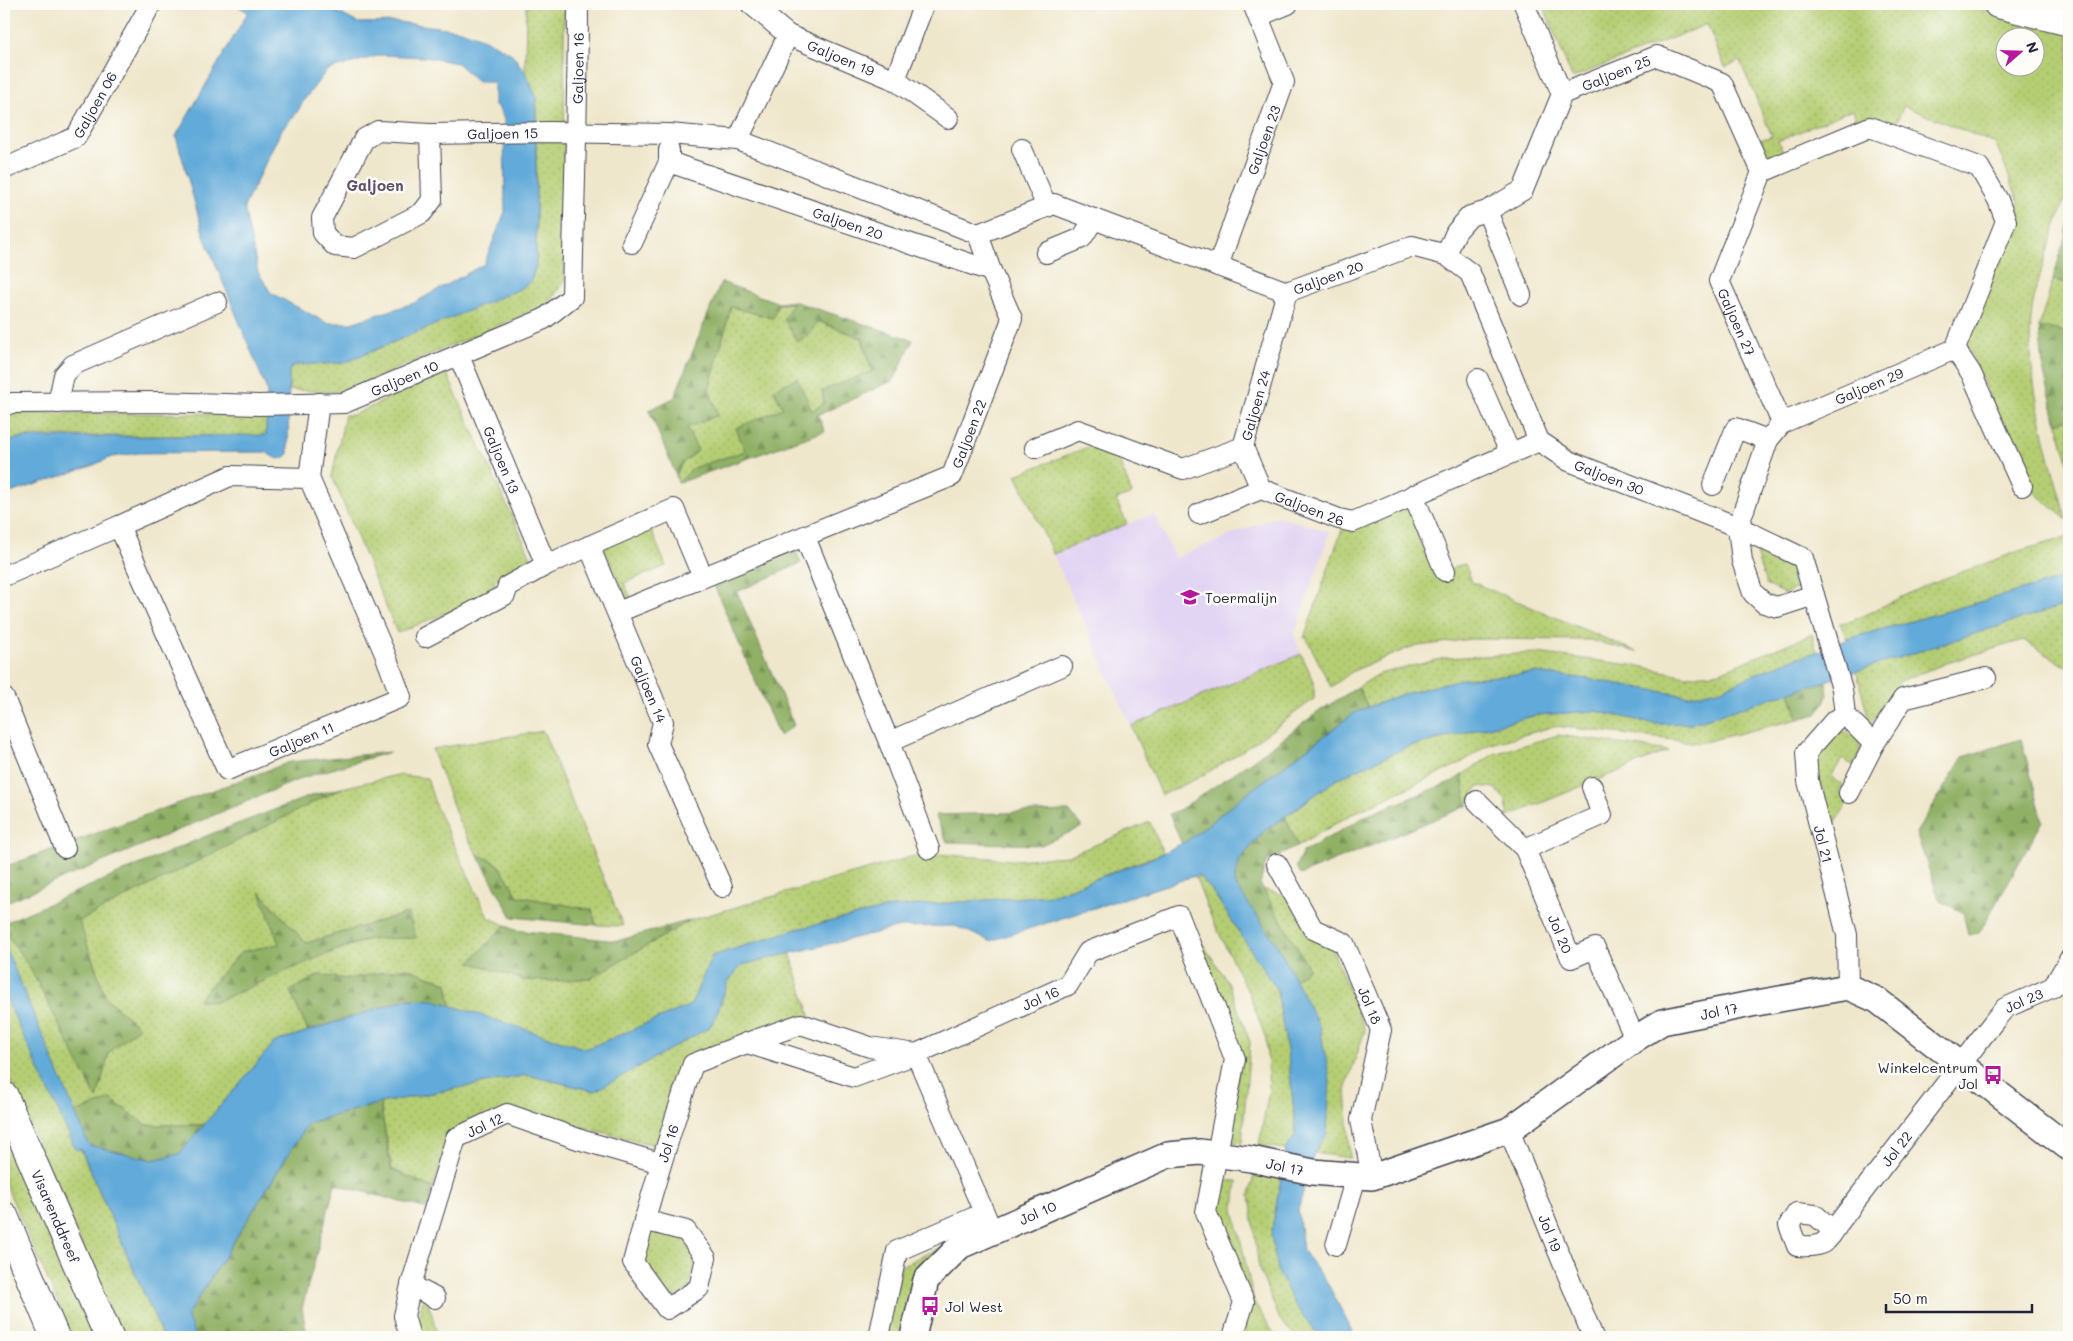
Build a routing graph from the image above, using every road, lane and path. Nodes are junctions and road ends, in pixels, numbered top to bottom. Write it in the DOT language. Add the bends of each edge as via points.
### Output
graph roads {
  1 [pos="151,4"];
  2 [pos="578,4"];
  3 [pos="751,4"];
  4 [pos="924,4"];
  5 [pos="1288,4"];
  6 [pos="1524,4"];
  7 [pos="1998,4"];
  8 [pos="1256,10"];
  9 [pos="2069,22"];
  10 [pos="788,35"];
  11 [pos="896,80"];
  12 [pos="1562,94"];
  13 [pos="948,118"];
  14 [pos="575,133"];
  15 [pos="430,134"];
  16 [pos="668,134"];
  17 [pos="738,140"];
  18 [pos="1022,149"];
  19 [pos="669,162"];
  20 [pos="4,169"];
  21 [pos="1762,172"];
  22 [pos="1047,207"];
  23 [pos="1487,211"];
  24 [pos="1094,219"];
  25 [pos="978,234"];
  26 [pos="632,243"];
  27 [pos="1046,253"];
  28 [pos="1446,255"];
  29 [pos="1218,266"];
  30 [pos="991,271"];
  31 [pos="1287,292"];
  32 [pos="1521,295"];
  33 [pos="217,302"];
  34 [pos="1955,349"];
  35 [pos="459,356"];
  36 [pos="1478,379"];
  37 [pos="58,404"];
  38 [pos="319,404"];
  39 [pos="4,406"];
  40 [pos="1782,423"];
  41 [pos="1768,440"];
  42 [pos="1539,441"];
  43 [pos="1243,447"];
  44 [pos="1035,448"];
  45 [pos="1510,454"];
  46 [pos="309,478"];
  47 [pos="1713,485"];
  48 [pos="2022,486"];
  49 [pos="1261,489"];
  50 [pos="1413,495"];
  51 [pos="1199,514"];
  52 [pos="119,526"];
  53 [pos="1738,528"];
  54 [pos="804,538"];
  55 [pos="589,546"];
  56 [pos="546,564"];
  57 [pos="698,566"];
  58 [pos="1445,571"];
  59 [pos="4,576"];
  60 [pos="1814,595"];
  61 [pos="618,612"];
  62 [pos="425,637"];
  63 [pos="1062,666"];
  64 [pos="1986,678"];
  65 [pos="4,698"];
  66 [pos="1845,715"];
  67 [pos="889,742"];
  68 [pos="1874,744"];
  69 [pos="1592,787"];
  70 [pos="1849,794"];
  71 [pos="1477,801"];
  72 [pos="65,848"];
  73 [pos="929,849"];
  74 [pos="1525,849"];
  75 [pos="1277,864"];
  76 [pos="722,887"];
  77 [pos="2069,960"];
  78 [pos="1848,987"];
  79 [pos="1635,1039"];
  80 [pos="747,1043"];
  81 [pos="916,1054"];
  82 [pos="1960,1065"];
  83 [pos="4,1096"];
  84 [pos="1509,1130"];
  85 [pos="2069,1148"];
  86 [pos="1216,1154"];
  87 [pos="660,1163"];
  88 [pos="1364,1177"];
  89 [pos="4,1216"];
  90 [pos="644,1220"];
  91 [pos="988,1222"];
  92 [pos="1834,1231"];
  93 [pos="1336,1245"];
  94 [pos="410,1285"];
  95 [pos="435,1298"];
  96 [pos="55,1337"];
  97 [pos="109,1337"];
  98 [pos="410,1337"];
  99 [pos="879,1337"];
  100 [pos="913,1337"];
  101 [pos="1233,1337"];
  102 [pos="1592,1337"];
  1 -- 20 [label="street, Galjoen 06" via="76,137"];
  2 -- 14 [label="street, Galjoen 16"];
  3 -- 10 [label="street, Galjoen 19"];
  4 -- 11 [label="street"];
  5 -- 8 [label="street, Galjoen 23"];
  6 -- 12 [label="street"];
  7 -- 9 [label="main road"];
  8 -- 29 [label="street, Galjoen 23" via="1284,82"];
  10 -- 11 [label="street, Galjoen 19"];
  10 -- 17 [label="street"];
  11 -- 13 [label="street, Galjoen 19"];
  12 -- 21 [label="street, Galjoen 25" via="1657,56 1722,83"];
  12 -- 23 [label="street" via="1523,190"];
  14 -- 15 [label="street, Galjoen 15"];
  14 -- 16 [label="street"];
  14 -- 35 [label="street, Galjoen 10" via="572,297 544,319"];
  15 -- 15 [label="street, Galjoen 15" via="378,131 364,139 322,218 322,233 335,246 354,248 422,213 432,200"];
  16 -- 17 [label="street"];
  16 -- 19 [label="street"];
  17 -- 25 [label="street"];
  18 -- 22 [label="street"];
  19 -- 26 [label="street"];
  19 -- 30 [label="street, Galjoen 20"];
  21 -- 34 [label="street" via="1870,127 1979,167 2006,221"];
  21 -- 40 [label="street, Galjoen 27" via="1719,281"];
  22 -- 24 [label="street, Galjoen 20" via="1054,204"];
  22 -- 25 [label="street, Galjoen 20"];
  23 -- 28 [label="street" via="1470,216 1456,232"];
  23 -- 32 [label="street"];
  24 -- 27 [label="street" via="1082,238"];
  24 -- 29 [label="street, Galjoen 20"];
  25 -- 30 [label="street"];
  28 -- 31 [label="street, Galjoen 20" via="1412,246"];
  28 -- 42 [label="street" via="1470,273"];
  29 -- 31 [label="street, Galjoen 20"];
  30 -- 54 [label="street, Galjoen 22" via="1012,319 952,476"];
  31 -- 43 [label="street, Galjoen 24"];
  33 -- 37 [label="street" via="73,365 64,375"];
  34 -- 40 [label="street, Galjoen 29"];
  34 -- 48 [label="street" via="1971,373"];
  35 -- 38 [label="street, Galjoen 10" via="344,403"];
  35 -- 56 [label="street, Galjoen 13"];
  36 -- 45 [label="street"];
  37 -- 38 [label="street, Galjoen 10"];
  37 -- 39 [label="street, Galjoen 10" via="10,403"];
  38 -- 46 [label="street"];
  40 -- 41 [label="street"];
  41 -- 47 [label="street" via="1736,428"];
  41 -- 53 [label="street"];
  42 -- 45 [label="street, Galjoen 26"];
  42 -- 53 [label="street, Galjoen 30" via="1569,461"];
  43 -- 44 [label="street, Galjoen 24" via="1183,468 1078,430"];
  43 -- 49 [label="street, Galjoen 26"];
  45 -- 50 [label="street, Galjoen 26"];
  46 -- 52 [label="street" via="230,476"];
  46 -- 52 [label="street, Galjoen 11" via="401,697 227,770"];
  49 -- 50 [label="street, Galjoen 26" via="1353,522"];
  49 -- 51 [label="street, Galjoen 26"];
  50 -- 58 [label="street"];
  52 -- 59 [label="street"];
  53 -- 60 [label="street, Galjoen 30" via="1803,558"];
  53 -- 60 [label="street" via="1742,561 1753,593 1764,603 1778,607"];
  54 -- 61 [label="street, Galjoen 22"];
  54 -- 67 [label="street"];
  55 -- 56 [label="street"];
  55 -- 57 [label="street" via="674,509"];
  55 -- 61 [label="street, Galjoen 14"];
  56 -- 62 [label="street" via="508,586 505,595"];
  60 -- 66 [label="street, Galjoen 30" via="1842,689"];
  61 -- 76 [label="street, Galjoen 14" via="663,722 658,744"];
  63 -- 67 [label="street"];
  64 -- 68 [label="street" via="1903,699"];
  65 -- 72 [label="street"];
  66 -- 68 [label="street"];
  66 -- 78 [label="street, Jol 21" via="1834,720 1806,752 1808,781 1847,935"];
  67 -- 73 [label="street"];
  68 -- 70 [label="street"];
  69 -- 74 [label="street" via="1602,815"];
  71 -- 74 [label="street, Jol 20"];
  74 -- 79 [label="street, Jol 20" via="1571,958 1595,948"];
  75 -- 88 [label="street, Jol 18" via="1313,929 1344,944 1381,1030 1361,1120"];
  77 -- 82 [label="street, Jol 23" via="2053,987 2005,1008"];
  78 -- 79 [label="street, Jol 17" via="1662,1022"];
  78 -- 82 [label="street" via="1877,1000"];
  79 -- 84 [label="street, Jol 17"];
  80 -- 81 [label="street, Jol 16" via="800,1024 870,1047"];
  80 -- 81 [label="street, Jol 16" via="854,1077"];
  80 -- 87 [label="street, Jol 16" via="693,1064"];
  81 -- 86 [label="street, Jol 16" via="1068,985 1088,952 1179,916 1235,1060"];
  81 -- 91 [label="street"];
  82 -- 85 [label="street"];
  82 -- 92 [label="street, Jol 22"];
  83 -- 97 [label="main road, Visarenddreef"];
  84 -- 88 [label="street, Jol 17"];
  84 -- 102 [label="street, Jol 19"];
  86 -- 88 [label="street, Jol 17" via="1313,1172"];
  86 -- 91 [label="street, Jol 10" via="1200,1152 1168,1156"];
  86 -- 101 [label="street" via="1206,1212 1244,1302"];
  87 -- 90 [label="street, Jol 16"];
  87 -- 94 [label="street, Jol 12" via="507,1114 456,1138"];
  88 -- 93 [label="street"];
  89 -- 96 [label="main road"];
  91 -- 99 [label="street, Jol 10" via="897,1251"];
  91 -- 100 [label="street, Jol 10" via="926,1280"];
  94 -- 95 [label="street"];
  94 -- 98 [label="street, Jol 12" via="404,1316"];
}
